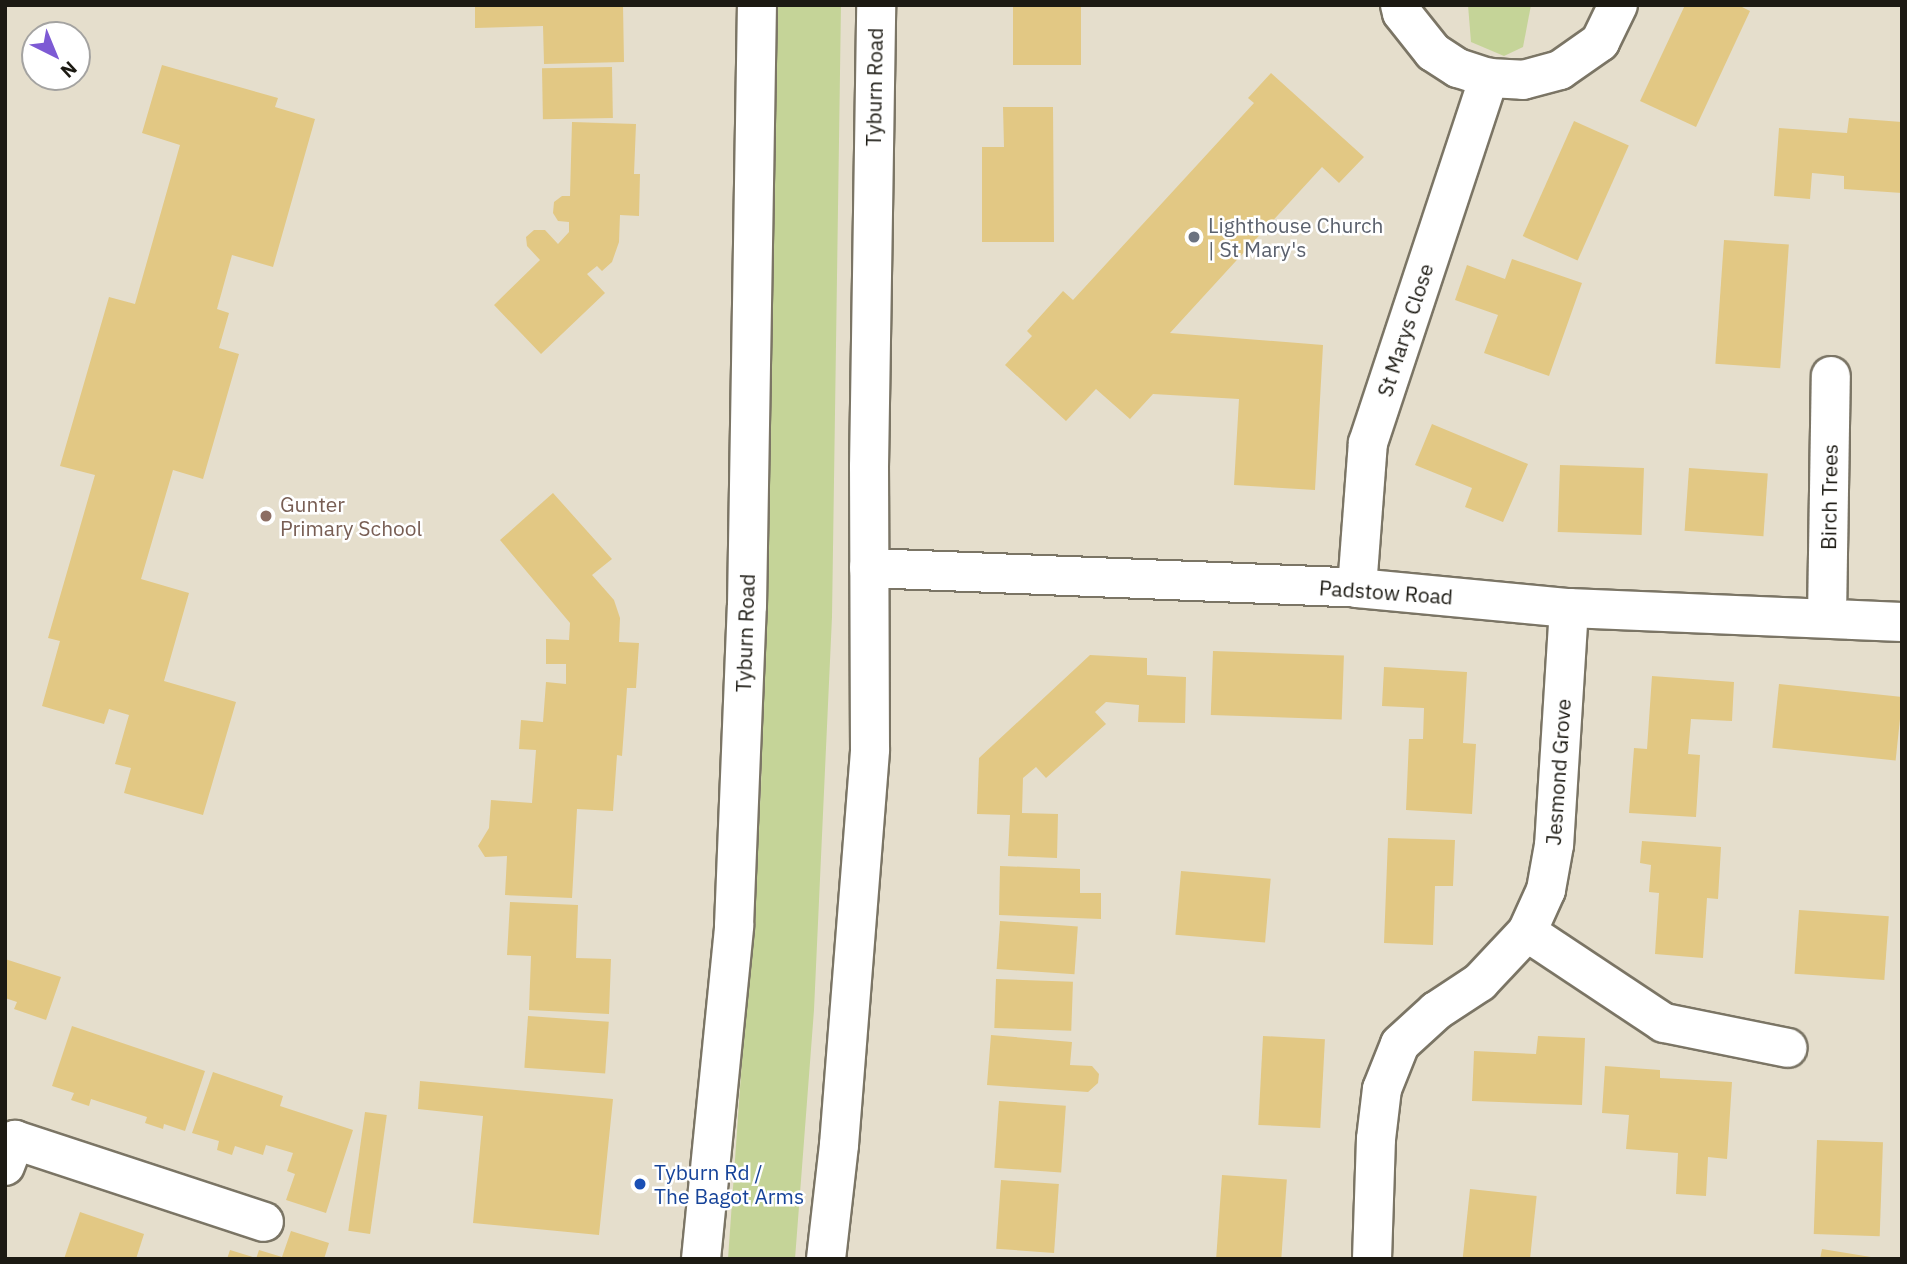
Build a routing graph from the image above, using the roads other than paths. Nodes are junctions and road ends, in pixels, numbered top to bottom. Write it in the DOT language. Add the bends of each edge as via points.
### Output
graph roads {
  1 [pos="757,5"];
  2 [pos="876,5"];
  3 [pos="1400,5"];
  4 [pos="1618,5"];
  5 [pos="1489,79"];
  6 [pos="1831,376"];
  7 [pos="869,568"];
  8 [pos="1357,589"];
  9 [pos="1569,608"];
  10 [pos="1827,618"];
  11 [pos="1902,622"];
  12 [pos="1527,932"];
  13 [pos="1788,1048"];
  14 [pos="10,1153"];
  15 [pos="264,1223"];
  16 [pos="701,1259"];
  17 [pos="826,1259"];
  18 [pos="1372,1259"];
  1 -- 16 [label="street, Tyburn Road" via="747,606 734,926"];
  2 -- 7 [label="street, Tyburn Road"];
  3 -- 5 [label="street" via="1433,52 1458,68"];
  4 -- 5 [label="street" via="1600,43 1560,70 1523,80"];
  5 -- 8 [label="street, St Marys Close" via="1368,443"];
  6 -- 10 [label="street, Birch Trees"];
  7 -- 8 [label="street, Padstow Road"];
  7 -- 17 [label="street, Tyburn Road" via="870,749"];
  8 -- 9 [label="street, Padstow Road"];
  9 -- 10 [label="street, Padstow Road"];
  9 -- 12 [label="street, Jesmond Grove" via="1554,845 1546,890"];
  10 -- 11 [label="street, Padstow Road"];
  12 -- 13 [label="street" via="1664,1023"];
  12 -- 18 [label="street, Jesmond Grove" via="1480,982 1436,1011 1400,1044 1382,1089"];
  14 -- 15 [label="street"];
}
